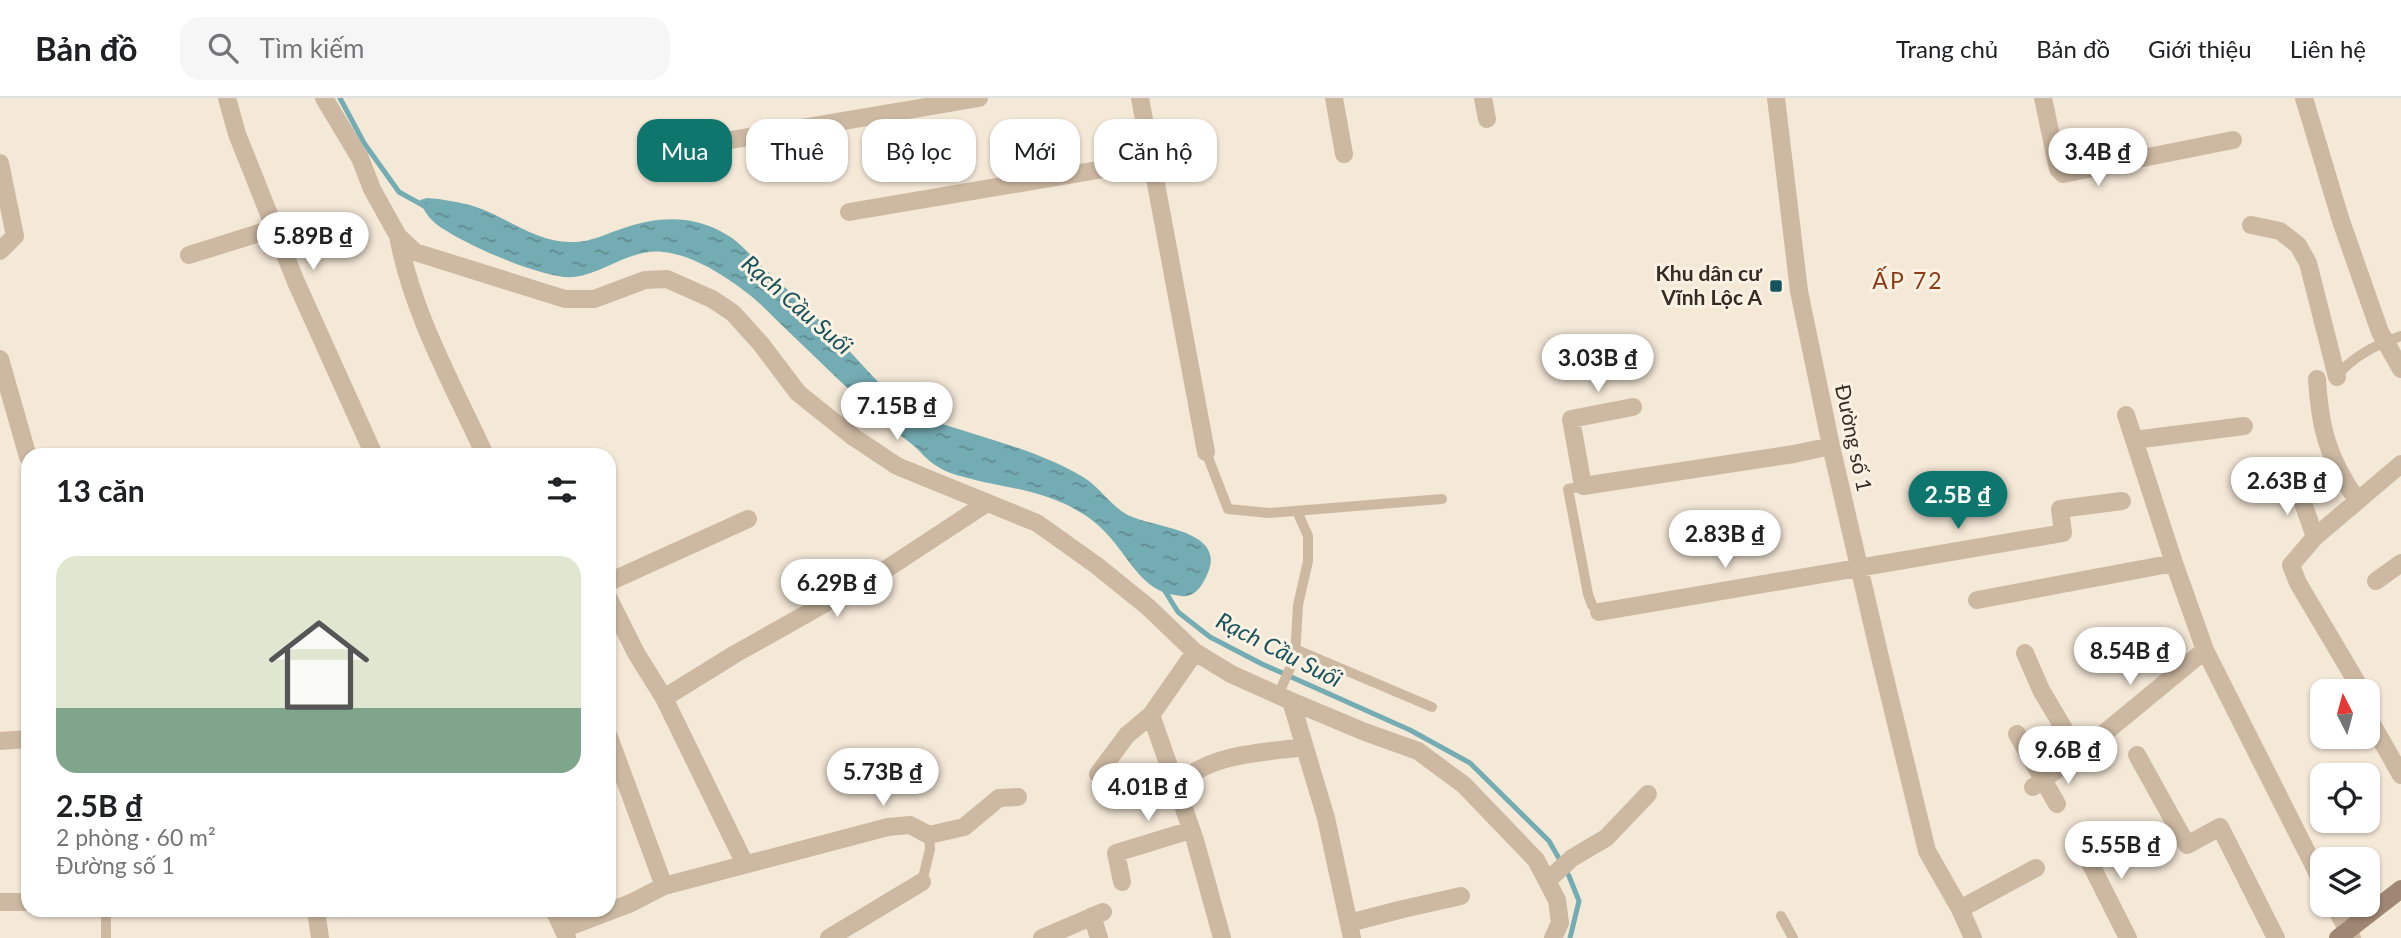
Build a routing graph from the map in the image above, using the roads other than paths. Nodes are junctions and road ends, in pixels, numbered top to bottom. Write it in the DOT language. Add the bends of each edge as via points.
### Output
graph roads {
  1 [pos="227,98"];
  2 [pos="324,98"];
  3 [pos="979,98"];
  4 [pos="1139,98"];
  5 [pos="1334,98"];
  6 [pos="1483,98"];
  7 [pos="1776,98"];
  8 [pos="2043,98"];
  9 [pos="2304,98"];
  10 [pos="1143,119"];
  11 [pos="1488,119"];
  12 [pos="732,140"];
  13 [pos="2233,140"];
  14 [pos="1344,154"];
  15 [pos="0,163"];
  16 [pos="1094,171"];
  17 [pos="1155,182"];
  18 [pos="849,212"];
  19 [pos="2251,225"];
  20 [pos="275,228"];
  21 [pos="398,236"];
  22 [pos="0,251"];
  23 [pos="189,256"];
  24 [pos="2393,339"];
  25 [pos="0,359"];
  26 [pos="2401,369"];
  27 [pos="2337,376"];
  28 [pos="2313,380"];
  29 [pos="1633,407"];
  30 [pos="2126,415"];
  31 [pos="2244,426"];
  32 [pos="2134,440"];
  33 [pos="1831,446"];
  34 [pos="25,448"];
  35 [pos="371,448"];
  36 [pos="482,448"];
  37 [pos="1206,452"];
  38 [pos="2401,464"];
  39 [pos="2296,483"];
  40 [pos="1583,486"];
  41 [pos="1442,499"];
  42 [pos="2357,500"];
  43 [pos="2122,501"];
  44 [pos="987,503"];
  45 [pos="1297,511"];
  46 [pos="748,519"];
  47 [pos="2315,537"];
  48 [pos="2174,563"];
  49 [pos="2401,564"];
  50 [pos="1858,566"];
  51 [pos="616,579"];
  52 [pos="2376,581"];
  53 [pos="1977,600"];
  54 [pos="616,612"];
  55 [pos="1599,612"];
  56 [pos="2205,650"];
  57 [pos="1195,652"];
  58 [pos="1295,653"];
  59 [pos="2025,653"];
  60 [pos="2355,679"];
  61 [pos="1284,693"];
  62 [pos="664,698"];
  63 [pos="1432,707"];
  64 [pos="1151,715"];
  65 [pos="2017,734"];
  66 [pos="2380,738"];
  67 [pos="21,740"];
  68 [pos="0,741"];
  69 [pos="1304,747"];
  70 [pos="2079,754"];
  71 [pos="2137,755"];
  72 [pos="616,756"];
  73 [pos="1098,774"];
  74 [pos="2401,775"];
  75 [pos="2038,784"];
  76 [pos="1176,788"];
  77 [pos="1648,794"];
  78 [pos="1018,797"];
  79 [pos="2057,804"];
  80 [pos="1191,830"];
  81 [pos="929,835"];
  82 [pos="2079,841"];
  83 [pos="2310,858"];
  84 [pos="745,864"];
  85 [pos="2036,868"];
  86 [pos="1552,876"];
  87 [pos="922,882"];
  88 [pos="1122,882"];
  89 [pos="664,886"];
  90 [pos="2401,889"];
  91 [pos="1461,896"];
  92 [pos="0,902"];
  93 [pos="21,902"];
  94 [pos="1960,909"];
  95 [pos="616,911"];
  96 [pos="1781,916"];
  97 [pos="106,917"];
  98 [pos="317,917"];
  99 [pos="557,917"];
  100 [pos="601,917"];
  101 [pos="2338,917"];
  102 [pos="1350,931"];
  103 [pos="565,933"];
  104 [pos="2345,936"];
  105 [pos="106,938"];
  106 [pos="320,938"];
  107 [pos="829,938"];
  108 [pos="1042,938"];
  109 [pos="1098,938"];
  110 [pos="1222,938"];
  111 [pos="1553,938"];
  112 [pos="1793,938"];
  113 [pos="1973,938"];
  114 [pos="2128,938"];
  115 [pos="2276,938"];
  1 -- 20 [label="street"];
  2 -- 21 [label="street"];
  3 -- 12 [label="street"];
  4 -- 10 [label="street"];
  5 -- 14 [label="street"];
  6 -- 11 [label="street"];
  7 -- 33 [label="street, Đường số 1" via="1799,291"];
  8 -- 13 [label="street" via="2058,169 2063,174"];
  9 -- 24 [label="street" via="2380,332"];
  15 -- 22 [label="street" via="15,236"];
  16 -- 18 [label="street"];
  17 -- 37 [label="street"];
  19 -- 27 [label="street" via="2280,231 2298,245 2308,263"];
  20 -- 23 [label="street"];
  20 -- 35 [label="street"];
  21 -- 36 [label="street" via="403,263 433,342"];
  21 -- 44 [label="street" via="415,253 565,299 594,299 645,280 667,279 688,286 733,313 799,393 852,436 897,466"];
  24 -- 26 [label="street"];
  24 -- 27 [label="lane" via="2347,364"];
  25 -- 34 [label="street"];
  27 -- 28 [label="lane"];
  28 -- 42 [label="street" via="2326,443"];
  29 -- 40 [label="street" via="1571,419"];
  30 -- 32 [label="street"];
  31 -- 32 [label="street"];
  32 -- 48 [label="street"];
  33 -- 40 [label="street"];
  33 -- 50 [label="street, Đường số 1"];
  37 -- 45 [label="lane" via="1228,509"];
  38 -- 42 [label="street"];
  39 -- 47 [label="street"];
  40 -- 55 [label="lane" via="1568,489 1588,594"];
  41 -- 45 [label="lane"];
  42 -- 47 [label="street"];
  43 -- 50 [label="street" via="2060,509 2063,533"];
  44 -- 57 [label="street" via="1037,523 1096,565"];
  44 -- 62 [label="street" via="888,568"];
  45 -- 58 [label="lane" via="1309,544"];
  46 -- 51 [label="street"];
  47 -- 60 [label="street" via="2291,565"];
  48 -- 53 [label="street"];
  48 -- 56 [label="street"];
  49 -- 52 [label="street"];
  50 -- 55 [label="street"];
  50 -- 94 [label="street, Đường số 1" via="1927,851"];
  54 -- 62 [label="street"];
  56 -- 70 [label="street"];
  56 -- 83 [label="street"];
  57 -- 61 [label="street" via="1231,674"];
  57 -- 64 [label="street"];
  58 -- 61 [label="lane"];
  58 -- 63 [label="lane"];
  59 -- 70 [label="street"];
  61 -- 69 [label="street"];
  61 -- 86 [label="street" via="1365,732 1418,751 1464,785"];
  62 -- 84 [label="street"];
  64 -- 73 [label="street" via="1127,735"];
  64 -- 76 [label="street"];
  65 -- 75 [label="street"];
  66 -- 74 [label="street"];
  67 -- 68 [label="street"];
  69 -- 76 [label="street" via="1196,769"];
  69 -- 102 [label="street" via="1326,818"];
  70 -- 75 [label="street"];
  71 -- 115 [label="street" via="2187,845 2220,827"];
  72 -- 89 [label="street"];
  75 -- 79 [label="street"];
  76 -- 80 [label="street"];
  77 -- 86 [label="street" via="1606,838"];
  78 -- 81 [label="street" via="999,798 964,827"];
  80 -- 88 [label="street" via="1116,853"];
  80 -- 110 [label="street"];
  81 -- 84 [label="street" via="910,825 888,827"];
  81 -- 87 [label="lane"];
  82 -- 114 [label="street"];
  84 -- 89 [label="street"];
  85 -- 94 [label="street"];
  86 -- 111 [label="street" via="1560,923"];
  87 -- 107 [label="street"];
  89 -- 95 [label="street"];
  90 -- 104 [label="main road"];
  91 -- 102 [label="street" via="1403,909"];
  92 -- 93 [label="street"];
  94 -- 113 [label="street, Đường số 1"];
  96 -- 112 [label="lane"];
  97 -- 105 [label="lane"];
  98 -- 106 [label="street"];
  99 -- 103 [label="street"];
  100 -- 103 [label="street"];
  101 -- 104 [label="street"];
  108 -- 109 [label="street" via="1097,914"];
}
